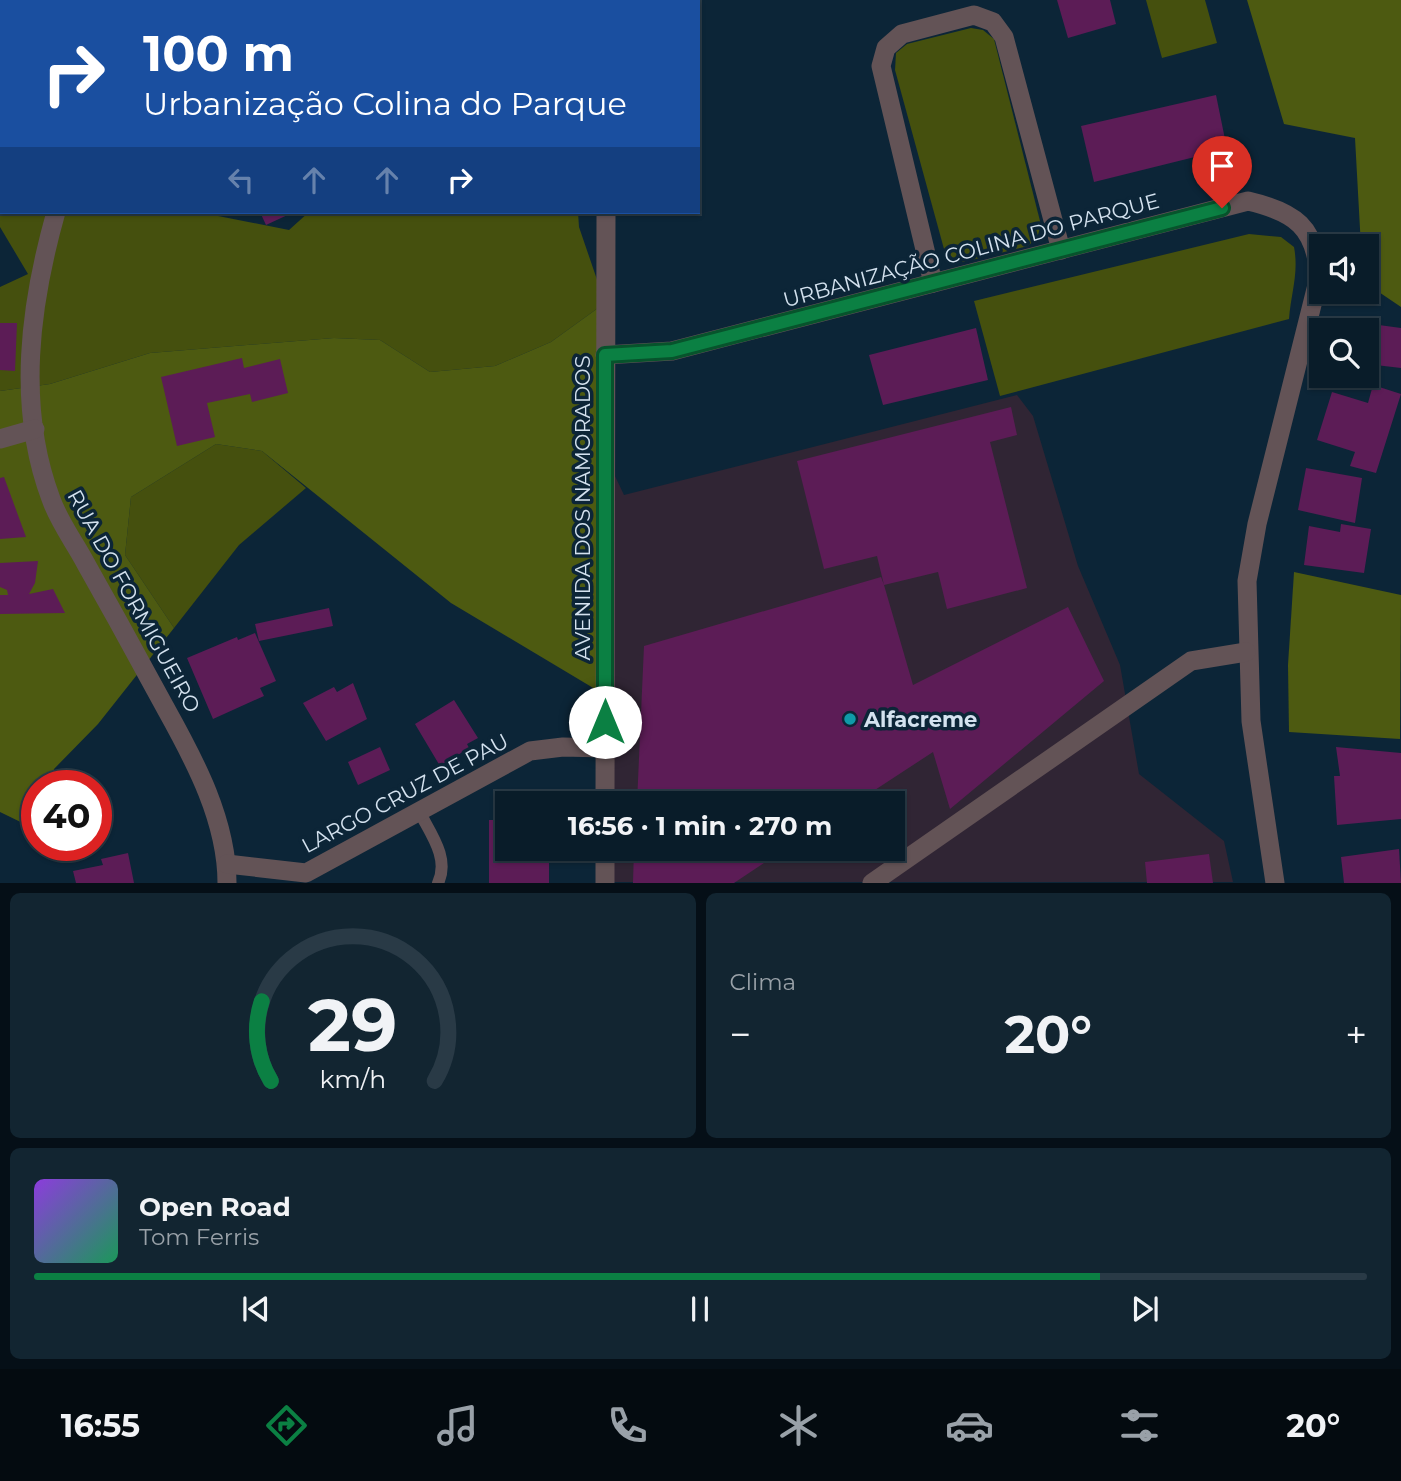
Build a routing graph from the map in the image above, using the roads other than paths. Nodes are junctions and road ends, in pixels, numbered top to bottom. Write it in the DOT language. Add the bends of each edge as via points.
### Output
graph roads {
  1 [pos="55,214"];
  2 [pos="606,214"];
  3 [pos="1061,250"];
  4 [pos="933,283"];
  5 [pos="605,355"];
  6 [pos="35,429"];
  7 [pos="0,439"];
  8 [pos="1246,652"];
  9 [pos="605,748"];
  10 [pos="605,791"];
  11 [pos="419,811"];
  12 [pos="605,861"];
  13 [pos="227,873"];
  14 [pos="309,878"];
  15 [pos="438,883"];
  16 [pos="605,883"];
  17 [pos="872,883"];
  18 [pos="1275,883"];
  1 -- 6 [label="street, RUA DO FORMIGUEIRO" via="38,275 30,352"];
  2 -- 5 [label="street, AVENIDA DOS NAMORADOS"];
  3 -- 4 [label="street, URBANIZAÇÃO COLINA DO PARQUE"];
  3 -- 4 [label="street" via="1004,37 993,22 974,15 902,34 886,48 881,66"];
  3 -- 8 [label="street, URBANIZAÇÃO COLINA DO PARQUE" via="1248,201 1292,215 1317,251 1319,277 1257,524 1249,570"];
  4 -- 5 [label="street, URBANIZAÇÃO COLINA DO PARQUE" via="672,351"];
  5 -- 9 [label="street, AVENIDA DOS NAMORADOS"];
  6 -- 7 [label="street"];
  6 -- 13 [label="street, RUA DO FORMIGUEIRO" via="51,501 195,762 213,811"];
  8 -- 17 [label="street" via="1191,661"];
  8 -- 18 [label="street, URBANIZAÇÃO COLINA DO PARQUE" via="1251,721"];
  9 -- 10 [label="street, AVENIDA DOS NAMORADOS"];
  9 -- 11 [label="street, LARGO CRUZ DE PAU" via="530,751"];
  11 -- 14 [label="street, LARGO CRUZ DE PAU"];
  11 -- 15 [label="lane" via="441,854"];
  12 -- 16 [label="street"];
  13 -- 14 [label="street, LARGO CRUZ DE PAU"];
}
